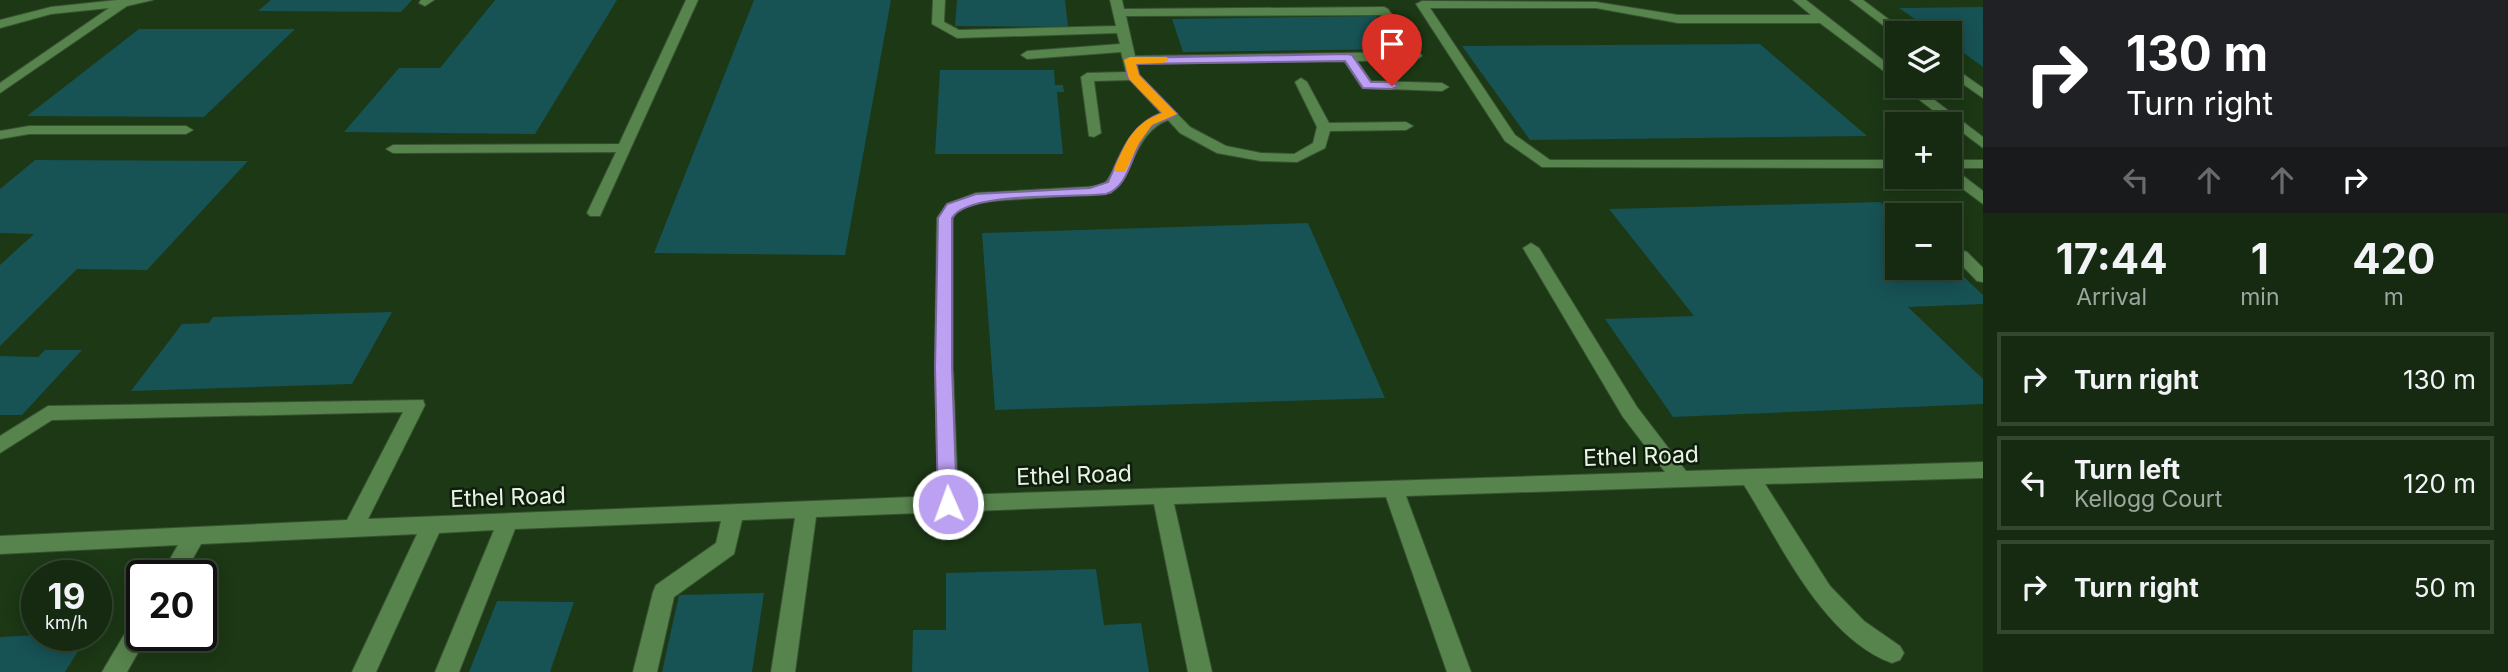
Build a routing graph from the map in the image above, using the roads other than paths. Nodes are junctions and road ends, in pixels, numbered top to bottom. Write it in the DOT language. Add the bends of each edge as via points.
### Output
graph roads {
  1 [pos="147,0"];
  2 [pos="692,0"];
  3 [pos="939,0"];
  4 [pos="1799,0"];
  5 [pos="1856,0"];
  6 [pos="126,1"];
  7 [pos="1421,2"];
  8 [pos="1118,7"];
  9 [pos="1824,19"];
  10 [pos="1885,21"];
  11 [pos="0,23"];
  12 [pos="1123,29"];
  13 [pos="1128,54"];
  14 [pos="1027,55"];
  15 [pos="1348,57"];
  16 [pos="1885,67"];
  17 [pos="1133,76"];
  18 [pos="1962,78"];
  19 [pos="1301,82"];
  20 [pos="1442,87"];
  21 [pos="0,89"];
  22 [pos="1983,94"];
  23 [pos="1924,98"];
  24 [pos="1165,108"];
  25 [pos="1324,127"];
  26 [pos="1406,127"];
  27 [pos="186,130"];
  28 [pos="1094,133"];
  29 [pos="0,135"];
  30 [pos="1983,144"];
  31 [pos="625,148"];
  32 [pos="393,149"];
  33 [pos="1885,164"];
  34 [pos="1962,164"];
  35 [pos="1983,164"];
  36 [pos="1962,182"];
  37 [pos="1983,199"];
  38 [pos="594,213"];
  39 [pos="1531,248"];
  40 [pos="1962,257"];
  41 [pos="1983,277"];
  42 [pos="0,446"];
  43 [pos="1983,470"];
  44 [pos="1750,477"];
  45 [pos="1681,479"];
  46 [pos="1394,488"];
  47 [pos="1162,496"];
  48 [pos="948,504"];
  49 [pos="807,510"];
  50 [pos="733,513"];
  51 [pos="508,521"];
  52 [pos="432,524"];
  53 [pos="353,528"];
  54 [pos="195,535"];
  55 [pos="0,545"];
  56 [pos="180,560"];
  57 [pos="127,651"];
  58 [pos="1892,653"];
  59 [pos="114,672"];
  60 [pos="364,672"];
  61 [pos="447,672"];
  62 [pos="645,672"];
  63 [pos="783,672"];
  64 [pos="1200,672"];
  65 [pos="1459,672"];
  1 -- 6 [label="street"];
  2 -- 31 [label="street"];
  3 -- 12 [label="street" via="938,24 957,34"];
  4 -- 9 [label="street"];
  5 -- 10 [label="street"];
  6 -- 11 [label="street"];
  6 -- 21 [label="street"];
  7 -- 9 [label="street" via="1596,5 1678,19"];
  7 -- 33 [label="street" via="1510,138 1547,164"];
  8 -- 12 [label="street"];
  8 -- 15 [label="street" via="1384,11 1416,56"];
  9 -- 16 [label="street"];
  12 -- 13 [label="street"];
  13 -- 14 [label="street" via="1093,48 1080,54"];
  13 -- 15 [label="street"];
  13 -- 17 [label="street"];
  15 -- 20 [label="street" via="1367,85"];
  17 -- 24 [label="street"];
  17 -- 28 [label="street" via="1087,77"];
  18 -- 22 [label="street"];
  19 -- 25 [label="street"];
  23 -- 30 [label="street"];
  24 -- 25 [label="street" via="1185,130 1222,150 1261,157 1297,158 1320,145"];
  24 -- 48 [label="street" via="1133,142 1114,184 1106,190 976,198 952,207 945,218"];
  25 -- 26 [label="street"];
  27 -- 29 [label="street" via="29,130"];
  31 -- 32 [label="street"];
  31 -- 38 [label="street"];
  34 -- 35 [label="street"];
  36 -- 37 [label="street"];
  39 -- 45 [label="street" via="1630,412"];
  40 -- 41 [label="street"];
  42 -- 53 [label="street" via="48,413 416,405"];
  43 -- 44 [label="street, Ethel Road"];
  44 -- 45 [label="street, Ethel Road"];
  44 -- 58 [label="street" via="1822,593 1856,628"];
  45 -- 46 [label="street, Ethel Road"];
  46 -- 47 [label="street, Ethel Road"];
  46 -- 65 [label="street"];
  47 -- 48 [label="street, Ethel Road"];
  47 -- 64 [label="street"];
  48 -- 49 [label="street, Ethel Road"];
  49 -- 50 [label="street, Ethel Road"];
  49 -- 63 [label="street"];
  50 -- 51 [label="street, Ethel Road"];
  50 -- 62 [label="street" via="726,548 664,593"];
  51 -- 52 [label="street, Ethel Road"];
  51 -- 61 [label="street"];
  52 -- 53 [label="street, Ethel Road"];
  52 -- 60 [label="street"];
  53 -- 54 [label="street, Ethel Road"];
  54 -- 55 [label="street, Ethel Road"];
  54 -- 56 [label="street"];
  57 -- 59 [label="street"];
}
